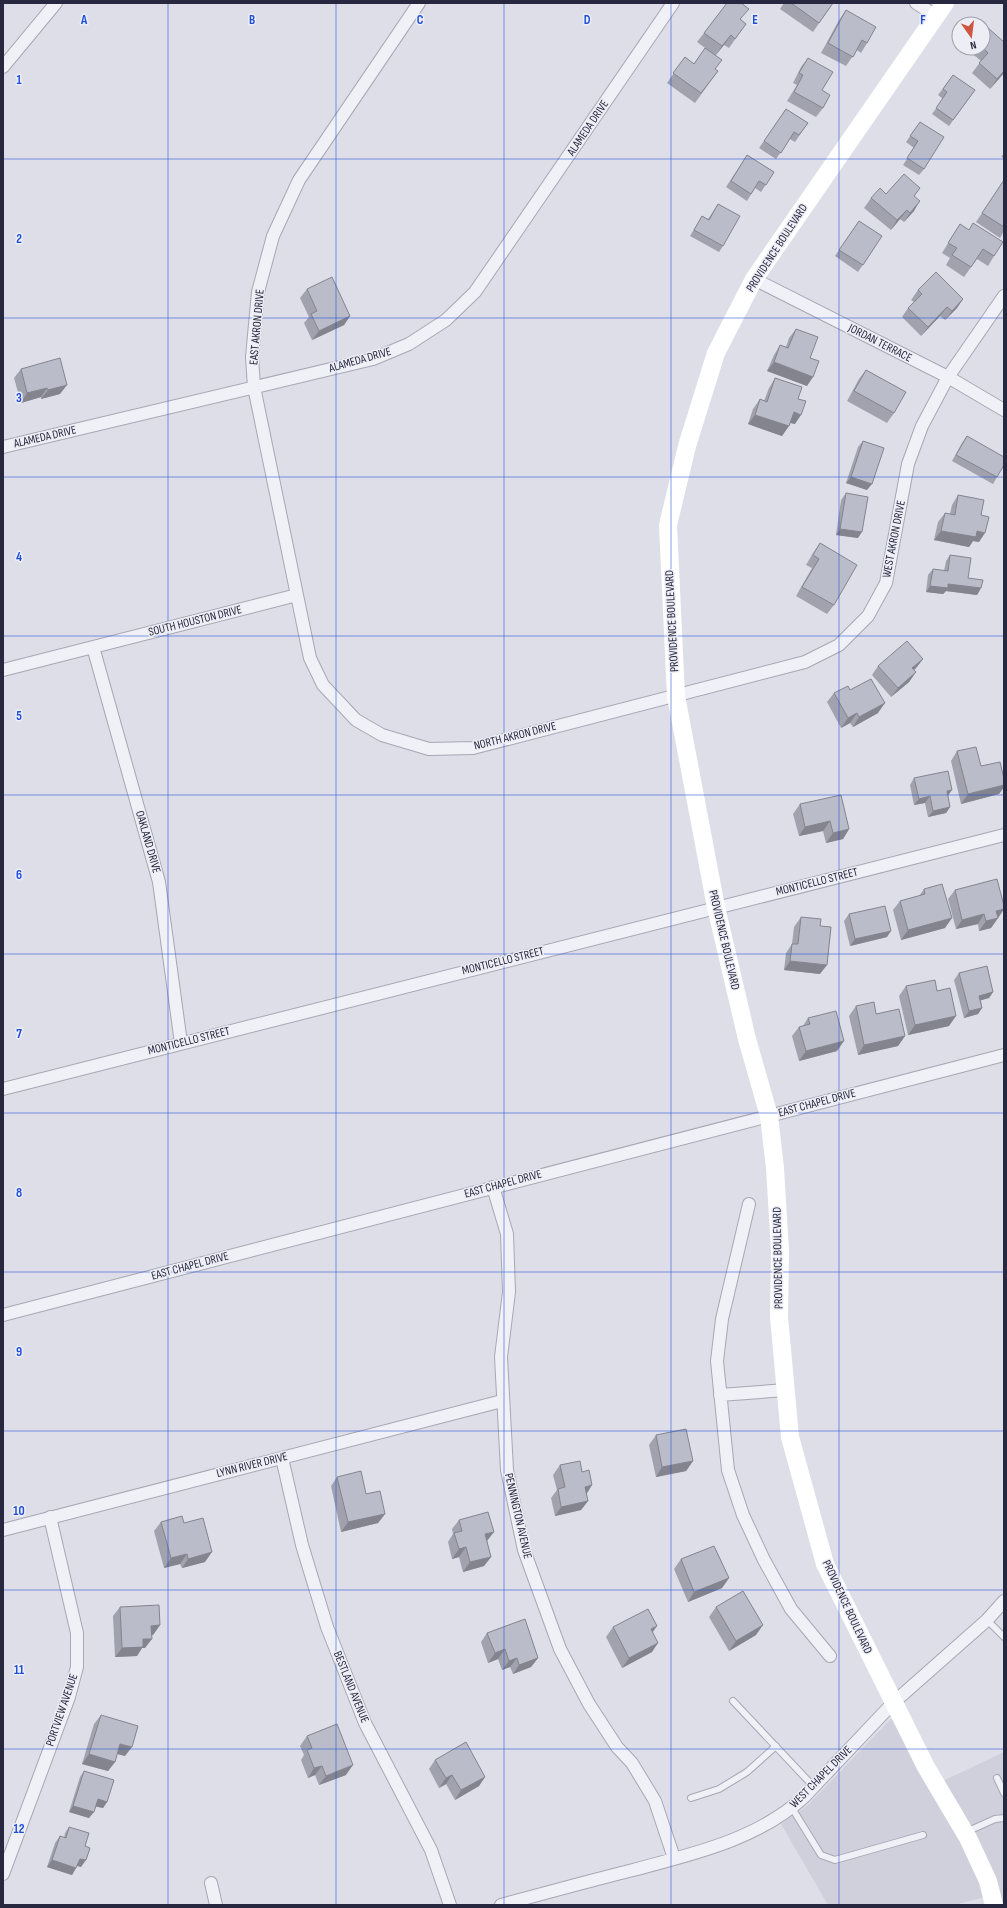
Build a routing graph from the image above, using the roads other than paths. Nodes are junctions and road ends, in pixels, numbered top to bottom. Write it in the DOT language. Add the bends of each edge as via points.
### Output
graph roads {
  1 [pos="56,3"];
  2 [pos="419,3"];
  3 [pos="673,3"];
  4 [pos="916,3"];
  5 [pos="940,10"];
  6 [pos="3,67"];
  7 [pos="754,279"];
  8 [pos="1004,296"];
  9 [pos="948,377"];
  10 [pos="254,387"];
  11 [pos="1004,410"];
  12 [pos="3,447"];
  13 [pos="297,595"];
  14 [pos="93,646"];
  15 [pos="3,670"];
  16 [pos="676,696"];
  17 [pos="1004,835"];
  18 [pos="716,907"];
  19 [pos="181,1043"];
  20 [pos="1004,1055"];
  21 [pos="3,1089"];
  22 [pos="769,1116"];
  23 [pos="493,1187"];
  24 [pos="749,1204"];
  25 [pos="3,1315"];
  26 [pos="786,1390"];
  27 [pos="720,1395"];
  28 [pos="502,1401"];
  29 [pos="282,1458"];
  30 [pos="50,1517"];
  31 [pos="3,1530"];
  32 [pos="1004,1601"];
  33 [pos="987,1620"];
  34 [pos="1004,1637"];
  35 [pos="830,1656"];
  36 [pos="733,1701"];
  37 [pos="893,1703"];
  38 [pos="776,1746"];
  39 [pos="997,1778"];
  40 [pos="814,1787"];
  41 [pos="1004,1793"];
  42 [pos="691,1798"];
  43 [pos="792,1808"];
  44 [pos="1004,1818"];
  45 [pos="964,1832"];
  46 [pos="923,1835"];
  47 [pos="674,1858"];
  48 [pos="3,1874"];
  49 [pos="211,1883"];
  50 [pos="216,1905"];
  51 [pos="450,1905"];
  52 [pos="501,1905"];
  53 [pos="994,1905"];
  1 -- 6 [label="street"];
  2 -- 10 [label="street, EAST AKRON DRIVE" via="299,180 273,236 258,292 252,357"];
  3 -- 10 [label="street, ALAMEDA DRIVE" via="475,292 446,320 409,344 373,359"];
  4 -- 5 [label="street"];
  5 -- 7 [label="main road, PROVIDENCE BOULEVARD"];
  7 -- 9 [label="street, JORDAN TERRACE"];
  7 -- 16 [label="main road, PROVIDENCE BOULEVARD" via="716,354 687,446 668,525"];
  8 -- 9 [label="street, WEST AKRON DRIVE"];
  9 -- 11 [label="street, JORDAN TERRACE"];
  9 -- 16 [label="street, WEST AKRON DRIVE" via="922,426 908,464 886,583 868,616 839,645 805,662"];
  10 -- 12 [label="street, ALAMEDA DRIVE"];
  10 -- 13 [label="street, EAST AKRON DRIVE"];
  13 -- 14 [label="street, SOUTH HOUSTON DRIVE"];
  13 -- 16 [label="street, NORTH AKRON DRIVE" via="310,658 323,685 356,720 382,735 429,749 473,748"];
  14 -- 15 [label="street, SOUTH HOUSTON DRIVE"];
  14 -- 19 [label="street, OAKLAND DRIVE" via="159,882"];
  16 -- 18 [label="main road, PROVIDENCE BOULEVARD"];
  17 -- 18 [label="street, MONTICELLO STREET"];
  18 -- 19 [label="street, MONTICELLO STREET"];
  18 -- 22 [label="main road, PROVIDENCE BOULEVARD"];
  19 -- 21 [label="street, MONTICELLO STREET"];
  20 -- 22 [label="street, EAST CHAPEL DRIVE"];
  22 -- 23 [label="street, EAST CHAPEL DRIVE"];
  22 -- 26 [label="main road, PROVIDENCE BOULEVARD" via="775,1168 780,1251 779,1317"];
  23 -- 25 [label="street, EAST CHAPEL DRIVE"];
  23 -- 28 [label="street, PENNINGTON AVENUE" via="507,1234 508,1256 509,1292 501,1357"];
  24 -- 27 [label="street" via="722,1319 717,1361"];
  26 -- 27 [label="street"];
  26 -- 37 [label="main road, PROVIDENCE BOULEVARD" via="790,1437 825,1564"];
  27 -- 35 [label="street" via="728,1470 743,1515 791,1609"];
  28 -- 29 [label="street, LYNN RIVER DRIVE"];
  28 -- 47 [label="street, PENNINGTON AVENUE" via="507,1470 524,1550 558,1642 589,1704 617,1747 632,1763 655,1802"];
  29 -- 30 [label="street, LYNN RIVER DRIVE"];
  29 -- 51 [label="street, BESTLAND AVENUE" via="302,1545 327,1627 365,1723 431,1850"];
  30 -- 31 [label="street, LYNN RIVER DRIVE"];
  30 -- 48 [label="street, PORTVIEW AVENUE" via="77,1633 77,1667 69,1697"];
  32 -- 33 [label="street, WEST CHAPEL DRIVE"];
  33 -- 34 [label="lane"];
  33 -- 37 [label="street, WEST CHAPEL DRIVE"];
  36 -- 38 [label="lane"];
  37 -- 40 [label="street, WEST CHAPEL DRIVE"];
  37 -- 45 [label="main road, PROVIDENCE BOULEVARD"];
  38 -- 40 [label="lane"];
  38 -- 42 [label="lane" via="747,1772 719,1789"];
  39 -- 41 [label="lane"];
  40 -- 43 [label="street, WEST CHAPEL DRIVE"];
  43 -- 46 [label="lane" via="821,1854 835,1860"];
  43 -- 47 [label="street, WEST CHAPEL DRIVE" via="767,1823 712,1848"];
  44 -- 45 [label="lane" via="995,1819"];
  45 -- 53 [label="main road, PROVIDENCE BOULEVARD" via="988,1881"];
  47 -- 52 [label="street, WEST CHAPEL DRIVE"];
  49 -- 50 [label="street"];
}
